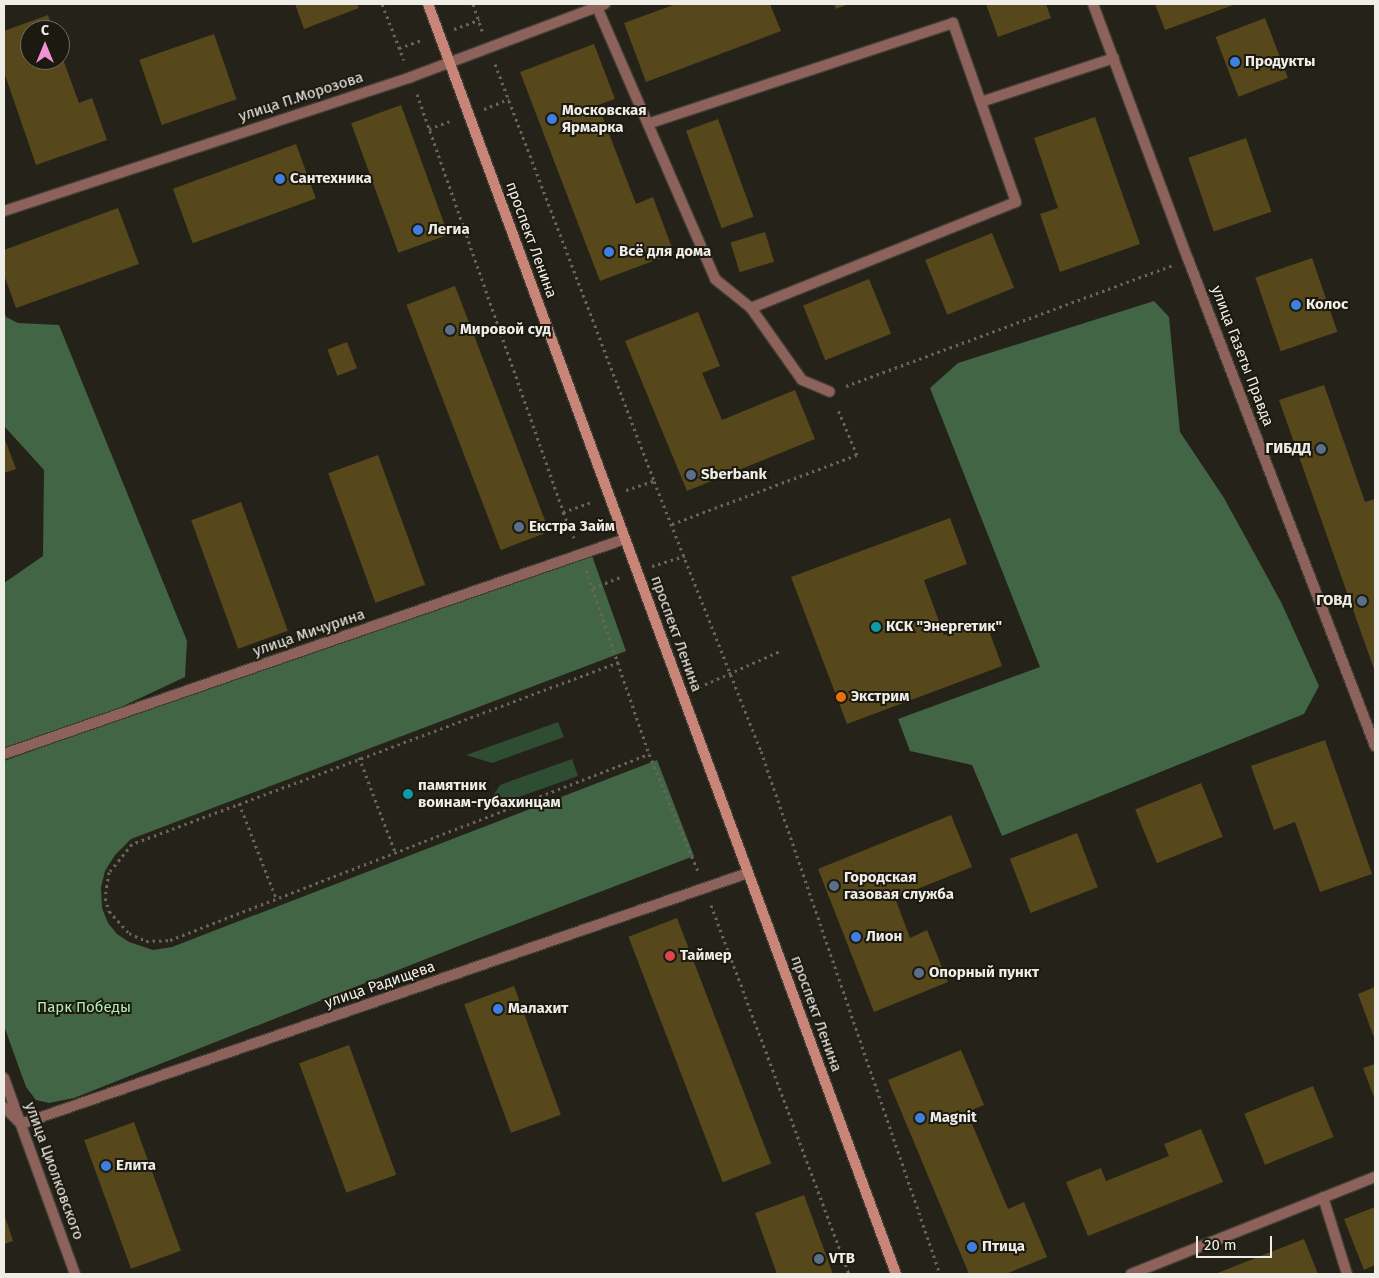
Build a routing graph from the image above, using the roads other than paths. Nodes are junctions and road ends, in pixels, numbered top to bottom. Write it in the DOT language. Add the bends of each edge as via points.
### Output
graph roads {
  1 [pos="428,4"];
  2 [pos="1094,4"];
  3 [pos="599,5"];
  4 [pos="1114,58"];
  5 [pos="450,63"];
  6 [pos="981,102"];
  7 [pos="648,124"];
  8 [pos="4,209"];
  9 [pos="751,308"];
  10 [pos="830,392"];
  11 [pos="625,539"];
  12 [pos="1375,746"];
  13 [pos="4,754"];
  14 [pos="748,873"];
  15 [pos="4,1078"];
  16 [pos="4,1107"];
  17 [pos="21,1124"];
  18 [pos="1375,1177"];
  19 [pos="1323,1197"];
  20 [pos="75,1274"];
  21 [pos="896,1274"];
  22 [pos="1131,1274"];
  23 [pos="1347,1274"];
  1 -- 5 [label="main road, проспект Ленина"];
  2 -- 4 [label="street, улица Газеты Правда"];
  3 -- 5 [label="street, улица П.Морозова"];
  3 -- 7 [label="street"];
  4 -- 6 [label="street"];
  4 -- 12 [label="street, улица Газеты Правда"];
  5 -- 8 [label="street, улица П.Морозова"];
  5 -- 11 [label="main road, проспект Ленина"];
  6 -- 7 [label="street" via="953,22"];
  6 -- 9 [label="street" via="1016,202"];
  7 -- 9 [label="street" via="715,279"];
  9 -- 10 [label="street" via="802,380"];
  11 -- 13 [label="street, улица Мичурина"];
  11 -- 14 [label="main road, проспект Ленина"];
  14 -- 17 [label="street, улица Радищева"];
  14 -- 21 [label="main road, проспект Ленина"];
  15 -- 17 [label="street, улица Циолковского"];
  16 -- 17 [label="street"];
  17 -- 20 [label="street, улица Циолковского"];
  18 -- 19 [label="street"];
  19 -- 22 [label="street"];
  19 -- 23 [label="street"];
}
